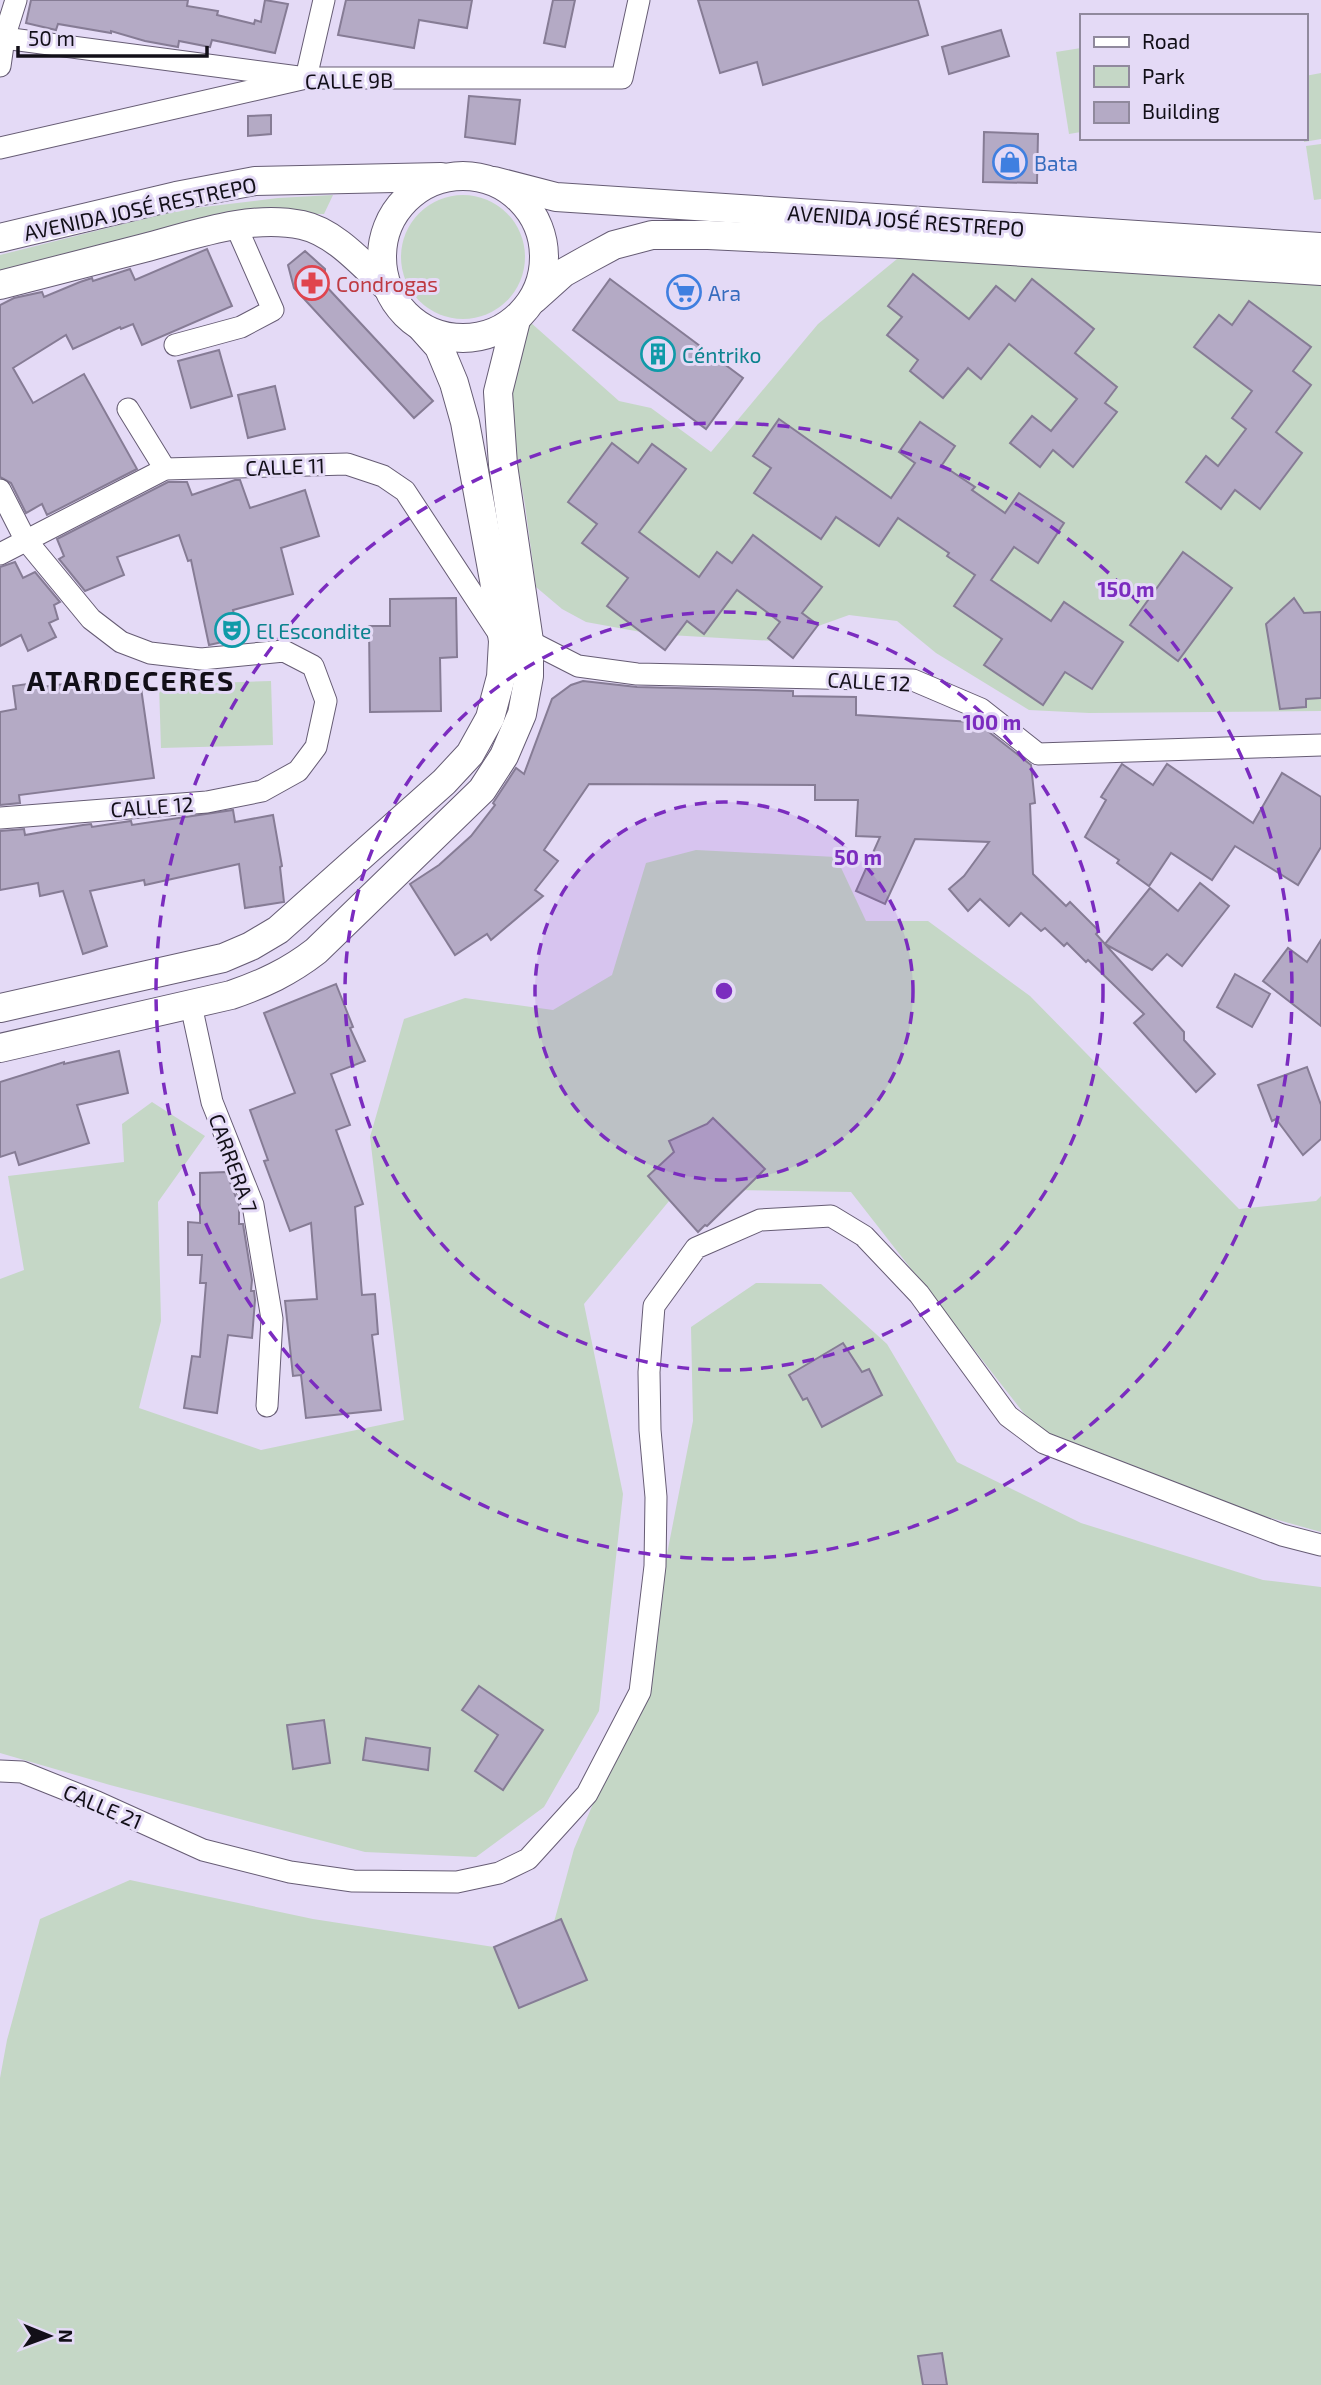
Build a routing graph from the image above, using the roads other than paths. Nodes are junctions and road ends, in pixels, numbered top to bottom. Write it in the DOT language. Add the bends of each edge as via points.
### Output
graph roads {
  1 [pos="16,0"];
  2 [pos="324,0"];
  3 [pos="639,0"];
  4 [pos="4,38"];
  5 [pos="0,66"];
  6 [pos="306,78"];
  7 [pos="0,148"];
  8 [pos="447,177"];
  9 [pos="494,181"];
  10 [pos="236,226"];
  11 [pos="0,238"];
  12 [pos="1321,247"];
  13 [pos="1321,271"];
  14 [pos="0,285"];
  15 [pos="387,287"];
  16 [pos="525,310"];
  17 [pos="422,328"];
  18 [pos="175,345"];
  19 [pos="128,410"];
  20 [pos="165,469"];
  21 [pos="0,490"];
  22 [pos="25,540"];
  23 [pos="0,554"];
  24 [pos="516,641"];
  25 [pos="1321,745"];
  26 [pos="0,818"];
  27 [pos="191,1005"];
  28 [pos="0,1008"];
  29 [pos="0,1048"];
  30 [pos="267,1406"];
  31 [pos="1321,1545"];
  32 [pos="0,1771"];
  1 -- 4 [label="street"];
  2 -- 6 [label="street"];
  3 -- 6 [label="street, CALLE 9B" via="622,78"];
  4 -- 5 [label="street"];
  4 -- 6 [label="street"];
  6 -- 7 [label="street, CALLE 9B"];
  8 -- 9 [label="main road" via="471,175"];
  8 -- 11 [label="main road, AVENIDA JOSÉ RESTREPO" via="255,181"];
  8 -- 15 [label="main road" via="406,198 392,218 383,240"];
  9 -- 12 [label="main road, AVENIDA JOSÉ RESTREPO" via="556,197"];
  9 -- 16 [label="main road" via="530,210 541,231 545,254 542,278"];
  10 -- 14 [label="main road, AVENIDA JOSÉ RESTREPO"];
  10 -- 15 [label="main road, AVENIDA JOSÉ RESTREPO" via="303,225 325,234"];
  10 -- 18 [label="street" via="273,310 241,327"];
  13 -- 16 [label="main road, AVENIDA JOSÉ RESTREPO" via="900,244 652,235 614,245 563,273"];
  15 -- 17 [label="main road" via="401,310"];
  16 -- 17 [label="main road" via="495,334 470,339 445,338"];
  16 -- 24 [label="main road" via="498,392"];
  17 -- 24 [label="main road" via="439,347 454,383 494,580"];
  19 -- 20 [label="street"];
  20 -- 22 [label="street, CALLE 11"];
  20 -- 24 [label="street, CALLE 11" via="347,464 383,476 405,491"];
  21 -- 22 [label="street"];
  22 -- 23 [label="street, CALLE 11"];
  22 -- 26 [label="street, CALLE 12" via="91,619 121,642 150,653 201,659 284,651 313,666 327,701 316,747 298,771 262,791 207,802"];
  24 -- 25 [label="street, CALLE 12" via="578,666 637,674 913,680 981,709 1038,754"];
  24 -- 27 [label="main road" via="529,676 522,714 504,757 482,790 291,970 262,985"];
  24 -- 28 [label="main road" via="490,718 470,754 278,930 223,958"];
  27 -- 29 [label="main road"];
  27 -- 30 [label="street, CARRERA 7" via="212,1102 253,1205 272,1319"];
  31 -- 32 [label="street, CALLE 21" via="1282,1535 1044,1443 1008,1416 919,1294 864,1236 831,1216 760,1220 696,1248 654,1307 649,1372 655,1566 640,1692 587,1794 528,1859 499,1874 457,1882 353,1881 290,1872 203,1850 22,1772"];
}
